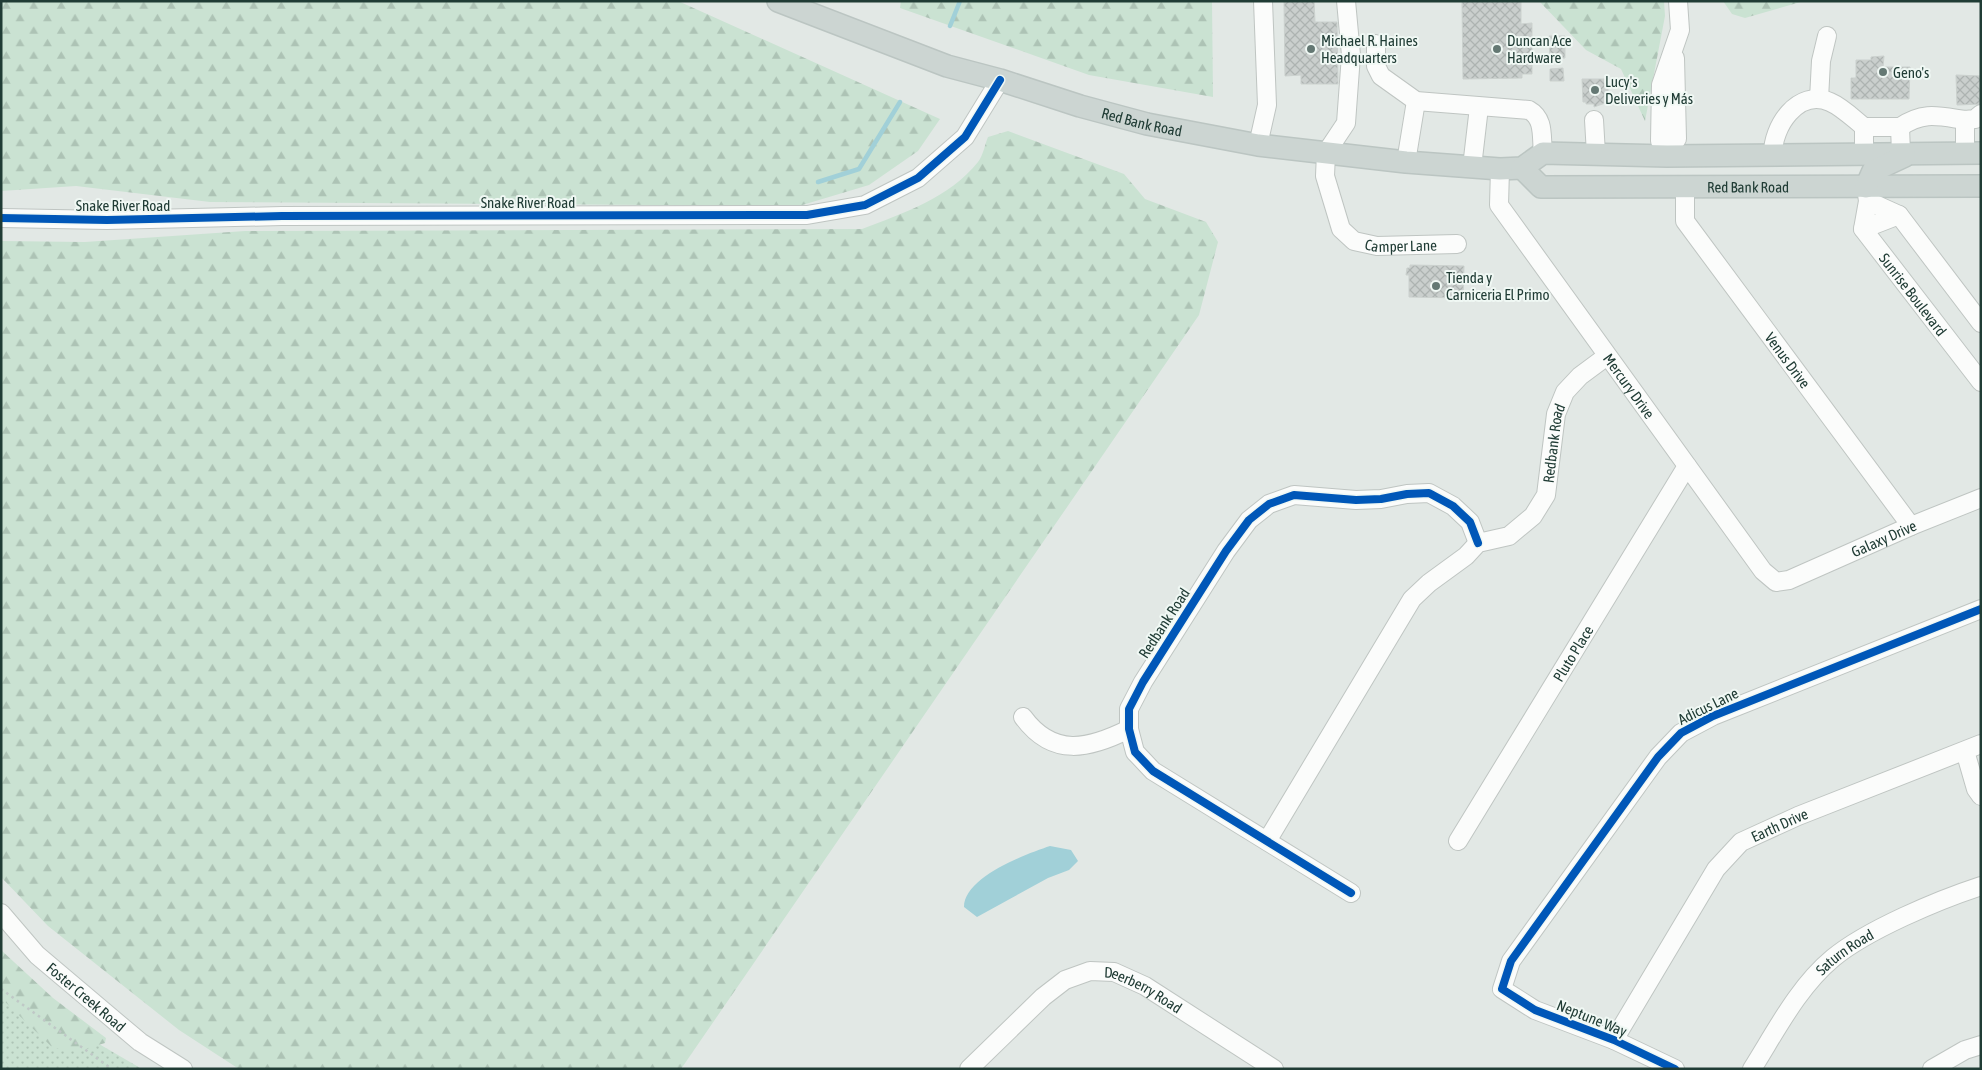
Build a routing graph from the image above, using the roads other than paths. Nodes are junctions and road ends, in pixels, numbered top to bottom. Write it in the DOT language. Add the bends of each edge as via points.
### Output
graph roads {
  1 [pos="778,1"];
  2 [pos="1263,1"];
  3 [pos="1346,1"];
  4 [pos="1678,1"];
  5 [pos="1827,36"];
  6 [pos="1376,44"];
  7 [pos="1000,80"];
  8 [pos="1819,99"];
  9 [pos="1416,101"];
  10 [pos="1479,107"];
  11 [pos="1975,119"];
  12 [pos="1594,120"];
  13 [pos="1864,127"];
  14 [pos="1900,127"];
  15 [pos="1258,145"];
  16 [pos="1326,152"];
  17 [pos="1542,153"];
  18 [pos="1667,153"];
  19 [pos="1906,153"];
  20 [pos="1973,153"];
  21 [pos="1596,154"];
  22 [pos="1864,154"];
  23 [pos="1773,155"];
  24 [pos="1406,162"];
  25 [pos="1472,167"];
  26 [pos="1522,168"];
  27 [pos="1500,169"];
  28 [pos="1685,186"];
  29 [pos="1981,186"];
  30 [pos="1642,187"];
  31 [pos="1867,194"];
  32 [pos="1899,215"];
  33 [pos="1,218"];
  34 [pos="1863,228"];
  35 [pos="1457,244"];
  36 [pos="1981,323"];
  37 [pos="1607,356"];
  38 [pos="1981,382"];
  39 [pos="1687,466"];
  40 [pos="1981,498"];
  41 [pos="1911,526"];
  42 [pos="1478,543"];
  43 [pos="1790,580"];
  44 [pos="1981,609"];
  45 [pos="1023,717"];
  46 [pos="1129,729"];
  47 [pos="1973,747"];
  48 [pos="1981,796"];
  49 [pos="1267,841"];
  50 [pos="1458,841"];
  51 [pos="1981,886"];
  52 [pos="1351,893"];
  53 [pos="1,913"];
  54 [pos="1502,988"];
  55 [pos="1614,1040"];
  56 [pos="1981,1045"];
  57 [pos="183,1069"];
  58 [pos="969,1069"];
  59 [pos="1274,1069"];
  60 [pos="1675,1069"];
  61 [pos="1752,1069"];
  62 [pos="1932,1069"];
  1 -- 7 [label="main road, Red Bank Road" via="947,66"];
  2 -- 15 [label="street" via="1267,104"];
  3 -- 16 [label="street" via="1351,55 1346,123"];
  4 -- 18 [label="street" via="1680,30 1675,45 1677,139"];
  5 -- 8 [label="street" via="1821,61"];
  6 -- 9 [label="street" via="1376,66 1381,76"];
  7 -- 15 [label="main road, Red Bank Road" via="1147,124"];
  7 -- 33 [label="street, Snake River Road" via="964,137 918,178 865,205 807,216"];
  8 -- 13 [label="street" via="1831,102"];
  8 -- 23 [label="street" via="1804,102 1783,118 1774,137"];
  9 -- 10 [label="street"];
  9 -- 24 [label="street"];
  10 -- 17 [label="street" via="1530,110 1537,114"];
  10 -- 25 [label="street"];
  11 -- 14 [label="street" via="1929,115 1912,119"];
  11 -- 20 [label="street"];
  12 -- 21 [label="street"];
  13 -- 14 [label="street"];
  13 -- 22 [label="street"];
  14 -- 19 [label="street"];
  15 -- 16 [label="main road, Red Bank Road"];
  16 -- 24 [label="main road, Red Bank Road"];
  16 -- 35 [label="street, Camper Lane" via="1325,176 1332,205 1341,229 1354,241 1377,246"];
  17 -- 21 [label="main road, Red Bank Road"];
  17 -- 26 [label="main road"];
  18 -- 21 [label="main road, Red Bank Road"];
  18 -- 23 [label="main road, Red Bank Road"];
  18 -- 30 [label="main road" via="1662,170"];
  19 -- 20 [label="main road, Red Bank Road"];
  19 -- 22 [label="main road, Red Bank Road"];
  19 -- 31 [label="main road" via="1873,171"];
  22 -- 23 [label="main road, Red Bank Road"];
  24 -- 25 [label="main road, Red Bank Road"];
  25 -- 27 [label="main road, Red Bank Road"];
  26 -- 27 [label="main road, Red Bank Road"];
  26 -- 30 [label="main road, Red Bank Road" via="1541,187"];
  27 -- 37 [label="street, Mercury Drive" via="1499,206"];
  28 -- 30 [label="main road, Red Bank Road"];
  28 -- 31 [label="main road, Red Bank Road"];
  28 -- 41 [label="street, Venus Drive" via="1685,221"];
  29 -- 31 [label="main road, Red Bank Road"];
  31 -- 32 [label="street"];
  31 -- 34 [label="street"];
  32 -- 34 [label="street"];
  32 -- 36 [label="street"];
  34 -- 38 [label="street, Sunrise Boulevard"];
  37 -- 39 [label="street, Mercury Drive"];
  37 -- 42 [label="street, Redbank Road" via="1565,392 1556,414 1546,495 1533,516 1509,536"];
  39 -- 43 [label="street, Mercury Drive" via="1763,571 1776,582"];
  39 -- 50 [label="street, Pluto Place"];
  40 -- 41 [label="street, Galaxy Drive"];
  41 -- 43 [label="street, Galaxy Drive"];
  42 -- 46 [label="street, Redbank Road" via="1470,522 1454,506 1429,493 1356,500 1294,495 1269,504 1248,520 1143,682 1129,710"];
  42 -- 49 [label="street" via="1412,599"];
  44 -- 54 [label="street, Adicus Lane" via="1713,716 1680,733 1658,757 1511,961"];
  45 -- 46 [label="street" via="1033,730 1054,742 1079,747 1103,742"];
  46 -- 49 [label="street, Redbank Road" via="1136,752 1152,771"];
  47 -- 48 [label="street" via="1976,788"];
  47 -- 55 [label="street, Earth Drive" via="1741,842 1716,869"];
  49 -- 52 [label="street, Redbank Road"];
  51 -- 61 [label="street, Saturn Road" via="1879,929 1833,958 1799,995"];
  53 -- 57 [label="street, Foster Creek Road" via="37,955 140,1042"];
  54 -- 55 [label="street, Neptune Way" via="1535,1010"];
  55 -- 60 [label="street, Neptune Way"];
  56 -- 62 [label="street" via="1965,1050"];
  58 -- 59 [label="street, Deerberry Road" via="1065,980 1090,970 1114,972 1145,986"];
}
